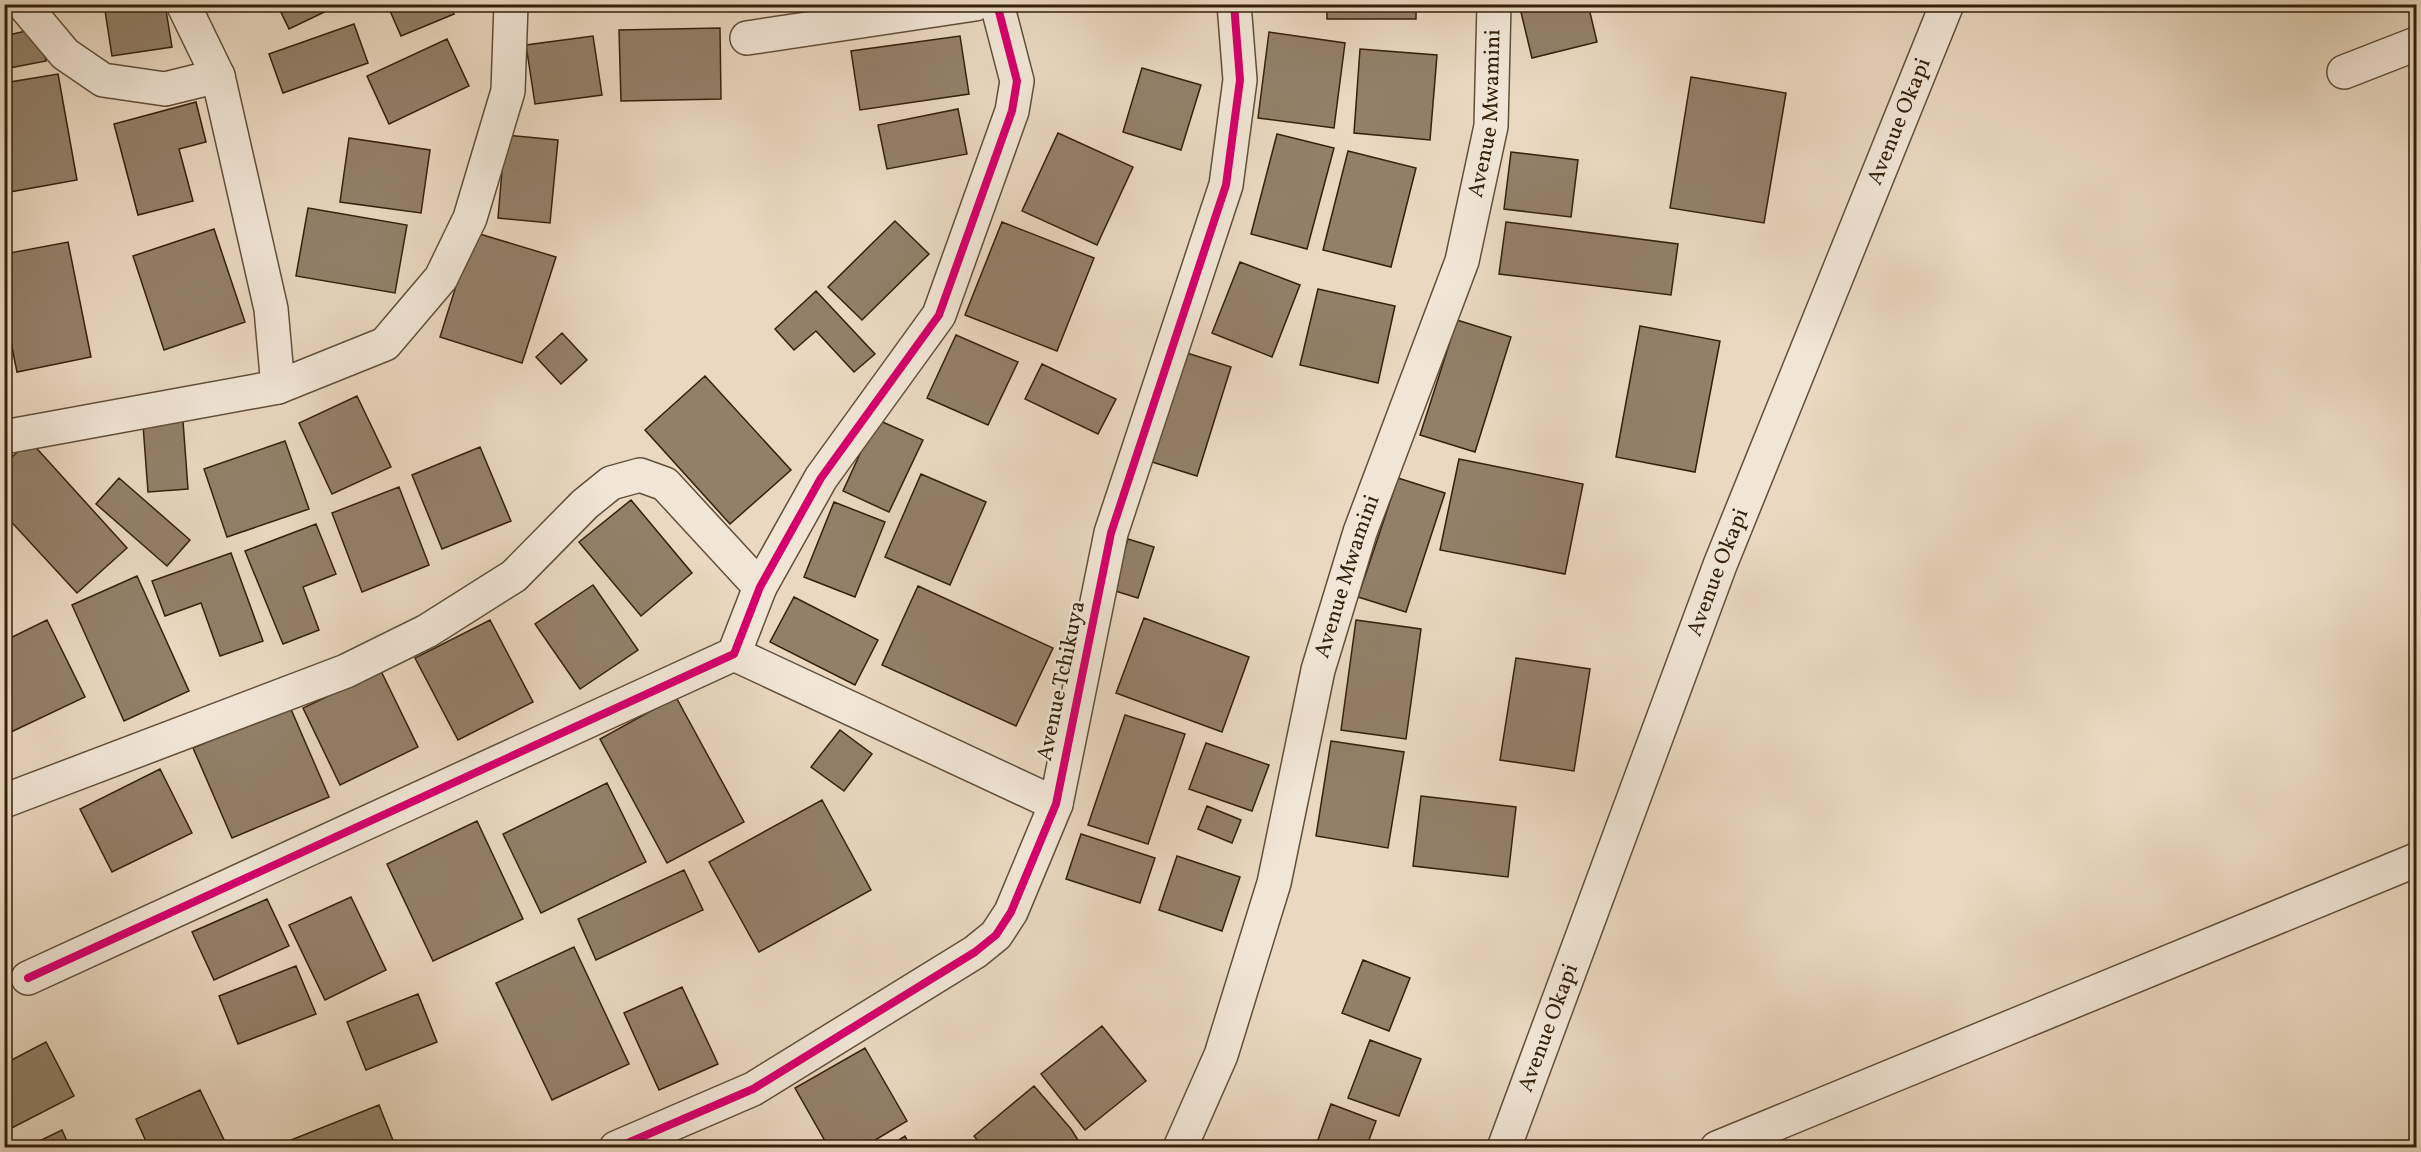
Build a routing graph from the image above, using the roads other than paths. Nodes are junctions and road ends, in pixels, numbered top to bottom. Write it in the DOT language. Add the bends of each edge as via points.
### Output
graph roads {
  1 [pos="22,4"];
  2 [pos="183,4"];
  3 [pos="511,4"];
  4 [pos="975,4"];
  5 [pos="997,4"];
  6 [pos="1234,4"];
  7 [pos="1494,4"];
  8 [pos="1947,4"];
  9 [pos="747,38"];
  10 [pos="2416,44"];
  11 [pos="2344,72"];
  12 [pos="218,76"];
  13 [pos="278,387"];
  14 [pos="4,436"];
  15 [pos="760,587"];
  16 [pos="734,654"];
  17 [pos="4,801"];
  18 [pos="1056,804"];
  19 [pos="2416,860"];
  20 [pos="28,978"];
  21 [pos="616,1148"];
  22 [pos="1180,1148"];
  23 [pos="1504,1148"];
  24 [pos="1717,1148"];
  1 -- 12 [label="street" via="65,54 103,80 165,89"];
  2 -- 12 [label="street"];
  3 -- 13 [label="street" via="508,92 470,218 441,278 385,344"];
  4 -- 9 [label="street"];
  5 -- 15 [label="street" via="1017,81 1012,111 939,315 821,478"];
  6 -- 18 [label="street, Avenue Tchikuya" via="1240,80 1226,185 1111,533"];
  7 -- 22 [label="street, Avenue Mwamini" via="1491,126 1462,261 1360,532 1318,670 1274,883 1221,1055"];
  8 -- 23 [label="street, Avenue Okapi" via="1720,565"];
  10 -- 11 [label="street"];
  12 -- 13 [label="street" via="271,309"];
  13 -- 14 [label="street"];
  15 -- 16 [label="street"];
  15 -- 17 [label="street" via="665,484 640,475 612,483 585,504 514,576 427,632 346,671"];
  16 -- 18 [label="street"];
  16 -- 20 [label="street"];
  18 -- 21 [label="street, Avenue Tchikuya" via="1011,912 996,935 975,952 753,1089"];
  19 -- 24 [label="street"];
}
